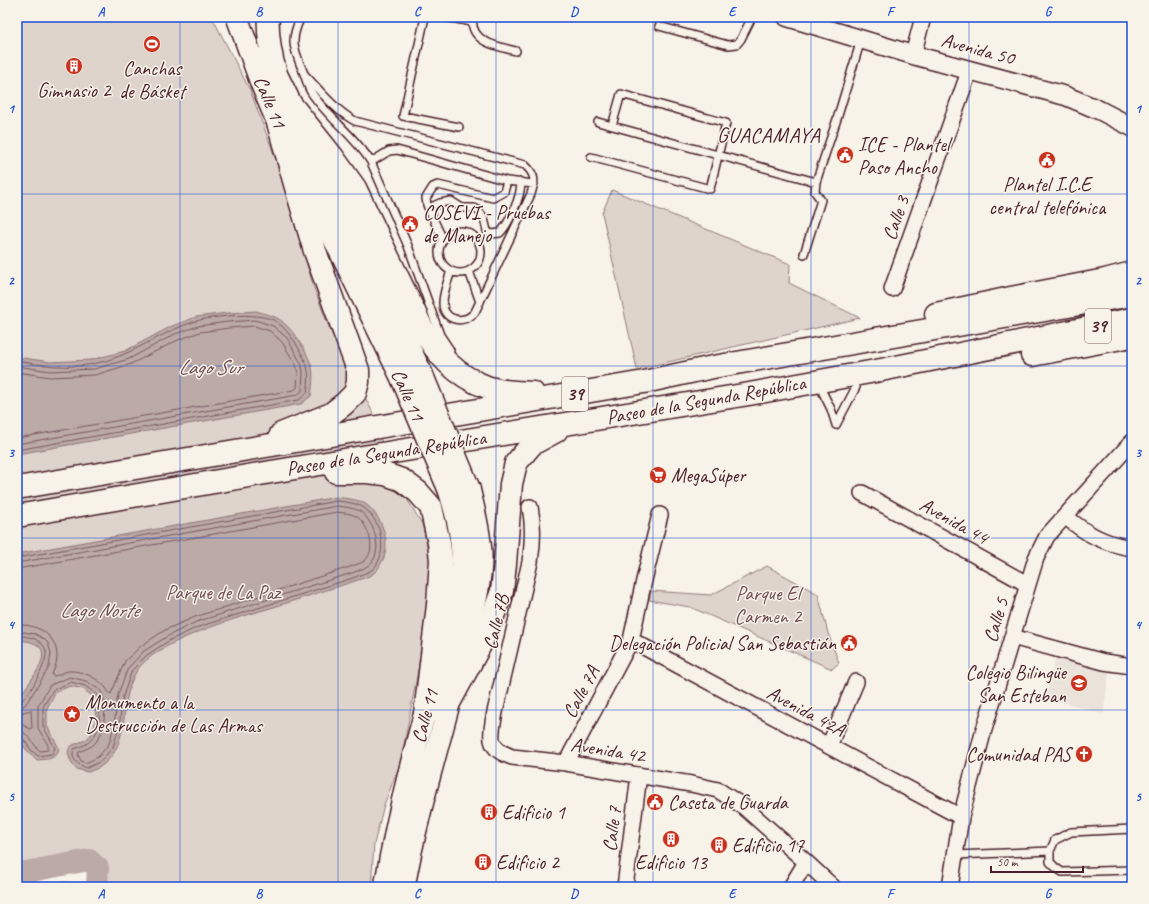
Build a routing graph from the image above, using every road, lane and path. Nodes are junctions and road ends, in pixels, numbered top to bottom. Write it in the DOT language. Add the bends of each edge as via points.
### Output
graph roads {
  1 [pos="237,17"];
  2 [pos="268,17"];
  3 [pos="301,17"];
  4 [pos="425,17"];
  5 [pos="446,17"];
  6 [pos="752,17"];
  7 [pos="786,17"];
  8 [pos="923,17"];
  9 [pos="473,20"];
  10 [pos="659,26"];
  11 [pos="861,39"];
  12 [pos="516,51"];
  13 [pos="912,55"];
  14 [pos="970,70"];
  15 [pos="305,75"];
  16 [pos="293,107"];
  17 [pos="359,122"];
  18 [pos="598,122"];
  19 [pos="279,126"];
  20 [pos="612,126"];
  21 [pos="459,127"];
  22 [pos="1132,127"];
  23 [pos="347,132"];
  24 [pos="718,155"];
  25 [pos="591,157"];
  26 [pos="371,162"];
  27 [pos="507,181"];
  28 [pos="521,182"];
  29 [pos="816,182"];
  30 [pos="534,184"];
  31 [pos="429,208"];
  32 [pos="443,240"];
  33 [pos="804,254"];
  34 [pos="451,271"];
  35 [pos="469,271"];
  36 [pos="1132,273"];
  37 [pos="892,289"];
  38 [pos="1132,295"];
  39 [pos="480,302"];
  40 [pos="1132,319"];
  41 [pos="1132,336"];
  42 [pos="459,364"];
  43 [pos="713,367"];
  44 [pos="856,387"];
  45 [pos="823,393"];
  46 [pos="564,395"];
  47 [pos="683,405"];
  48 [pos="569,424"];
  49 [pos="1132,442"];
  50 [pos="239,451"];
  51 [pos="271,472"];
  52 [pos="17,488"];
  53 [pos="459,489"];
  54 [pos="862,493"];
  55 [pos="530,507"];
  56 [pos="660,515"];
  57 [pos="17,516"];
  58 [pos="1065,516"];
  59 [pos="1132,548"];
  60 [pos="1027,584"];
  61 [pos="1012,637"];
  62 [pos="631,640"];
  63 [pos="1132,666"];
  64 [pos="856,682"];
  65 [pos="450,701"];
  66 [pos="425,714"];
  67 [pos="495,746"];
  68 [pos="829,746"];
  69 [pos="566,763"];
  70 [pos="640,776"];
  71 [pos="961,817"];
  72 [pos="1132,829"];
  73 [pos="1050,851"];
  74 [pos="955,855"];
  75 [pos="806,862"];
  76 [pos="1132,870"];
  77 [pos="385,887"];
  78 [pos="404,887"];
  79 [pos="625,887"];
  80 [pos="791,887"];
  81 [pos="833,887"];
  82 [pos="950,887"];
  1 -- 19 [label="main road, Calle 11"];
  2 -- 16 [label="main road, Calle 11" via="271,58"];
  3 -- 15 [label="lane" via="293,42"];
  4 -- 21 [label="lane" via="403,116"];
  5 -- 9 [label="lane"];
  6 -- 10 [label="lane" via="737,44 728,45"];
  7 -- 11 [label="street, Avenida 50"];
  8 -- 13 [label="street"];
  9 -- 12 [label="lane" via="476,32 483,41"];
  11 -- 13 [label="street, Avenida 50"];
  11 -- 29 [label="lane"];
  13 -- 14 [label="street, Avenida 50"];
  14 -- 22 [label="street, Avenida 50" via="1066,96"];
  14 -- 37 [label="street, Calle 3"];
  15 -- 17 [label="lane" via="348,118"];
  15 -- 23 [label="lane" via="317,101"];
  16 -- 42 [label="highway" via="355,188 432,345 455,370"];
  16 -- 53 [label="main road, Calle 11, bridge" via="422,374"];
  17 -- 23 [label="lane"];
  17 -- 30 [label="lane" via="525,165 531,170"];
  18 -- 20 [label="lane"];
  19 -- 50 [label="highway" via="315,251 358,370 358,382 355,393 332,414"];
  19 -- 53 [label="main road, Calle 11, bridge" via="402,379"];
  20 -- 24 [label="lane"];
  20 -- 24 [label="lane" via="621,94 726,123"];
  23 -- 26 [label="lane"];
  24 -- 25 [label="lane" via="710,188"];
  24 -- 29 [label="lane"];
  26 -- 27 [label="lane" via="389,151 400,150"];
  26 -- 42 [label="lane" via="408,246 440,335"];
  27 -- 28 [label="lane"];
  27 -- 31 [label="lane" via="504,192 493,198 438,185 429,191 426,198"];
  28 -- 30 [label="lane"];
  28 -- 31 [label="lane" via="520,195 505,228 500,233 491,234 487,231 482,213 474,208 462,208 451,201"];
  29 -- 33 [label="lane" via="815,192 821,200"];
  30 -- 39 [label="lane"];
  31 -- 32 [label="lane"];
  32 -- 34 [label="lane" via="439,256 446,268"];
  32 -- 35 [label="lane" via="456,232 469,233 474,238 479,244 480,258"];
  34 -- 35 [label="lane"];
  34 -- 39 [label="lane" via="443,297 445,311 457,320 463,320 476,312"];
  35 -- 39 [label="lane"];
  36 -- 43 [label="highway" via="879,327"];
  38 -- 43 [label="highway, Paseo de la Segunda República / 39"];
  40 -- 47 [label="highway, Paseo de la Segunda República / 39" via="881,370"];
  41 -- 44 [label="highway"];
  42 -- 46 [label="highway" via="488,387"];
  43 -- 46 [label="highway, Paseo de la Segunda República / 39"];
  44 -- 45 [label="highway"];
  44 -- 45 [label="lane" via="836,425"];
  45 -- 47 [label="highway"];
  46 -- 50 [label="highway, Paseo de la Segunda República / 39"];
  47 -- 48 [label="highway, Paseo de la Segunda República / 39"];
  48 -- 51 [label="highway, Paseo de la Segunda República / 39"];
  48 -- 65 [label="highway" via="532,444 516,463 511,484 502,591 479,647"];
  49 -- 58 [label="street, Calle 5"];
  50 -- 52 [label="highway, Paseo de la Segunda República / 39"];
  51 -- 57 [label="highway, Paseo de la Segunda República / 39"];
  51 -- 66 [label="highway" via="385,474 402,480 418,492 431,508 439,543 441,575"];
  53 -- 65 [label="main road, Calle 11" via="478,525 481,554 475,598"];
  53 -- 66 [label="main road, Calle 11" via="462,560 460,580 450,629"];
  54 -- 60 [label="street, Avenida 44"];
  55 -- 67 [label="street, Calle 7B" via="533,541 530,562 496,707 492,733"];
  56 -- 62 [label="street, Calle 7A"];
  58 -- 59 [label="street" via="1097,538"];
  58 -- 60 [label="street, Calle 5" via="1047,536"];
  60 -- 61 [label="street, Calle 5"];
  61 -- 63 [label="street" via="1104,662"];
  61 -- 71 [label="street, Calle 5"];
  62 -- 68 [label="street, Avenida 42A"];
  62 -- 69 [label="street, Calle 7A"];
  64 -- 68 [label="street"];
  65 -- 78 [label="main road, Calle 11"];
  66 -- 77 [label="main road, Calle 11" via="390,854"];
  67 -- 69 [label="street, Avenida 42" via="505,755 512,757"];
  68 -- 71 [label="street, Avenida 42A"];
  69 -- 70 [label="street, Avenida 42"];
  70 -- 75 [label="street, Avenida 42" via="718,790 744,808"];
  70 -- 79 [label="street, Calle 7"];
  71 -- 74 [label="street, Calle 5"];
  72 -- 73 [label="lane" via="1071,832 1055,840"];
  73 -- 74 [label="lane"];
  73 -- 76 [label="lane" via="1050,862 1062,872"];
  74 -- 82 [label="street, Calle 5"];
  75 -- 80 [label="street"];
  75 -- 81 [label="street"];
}
